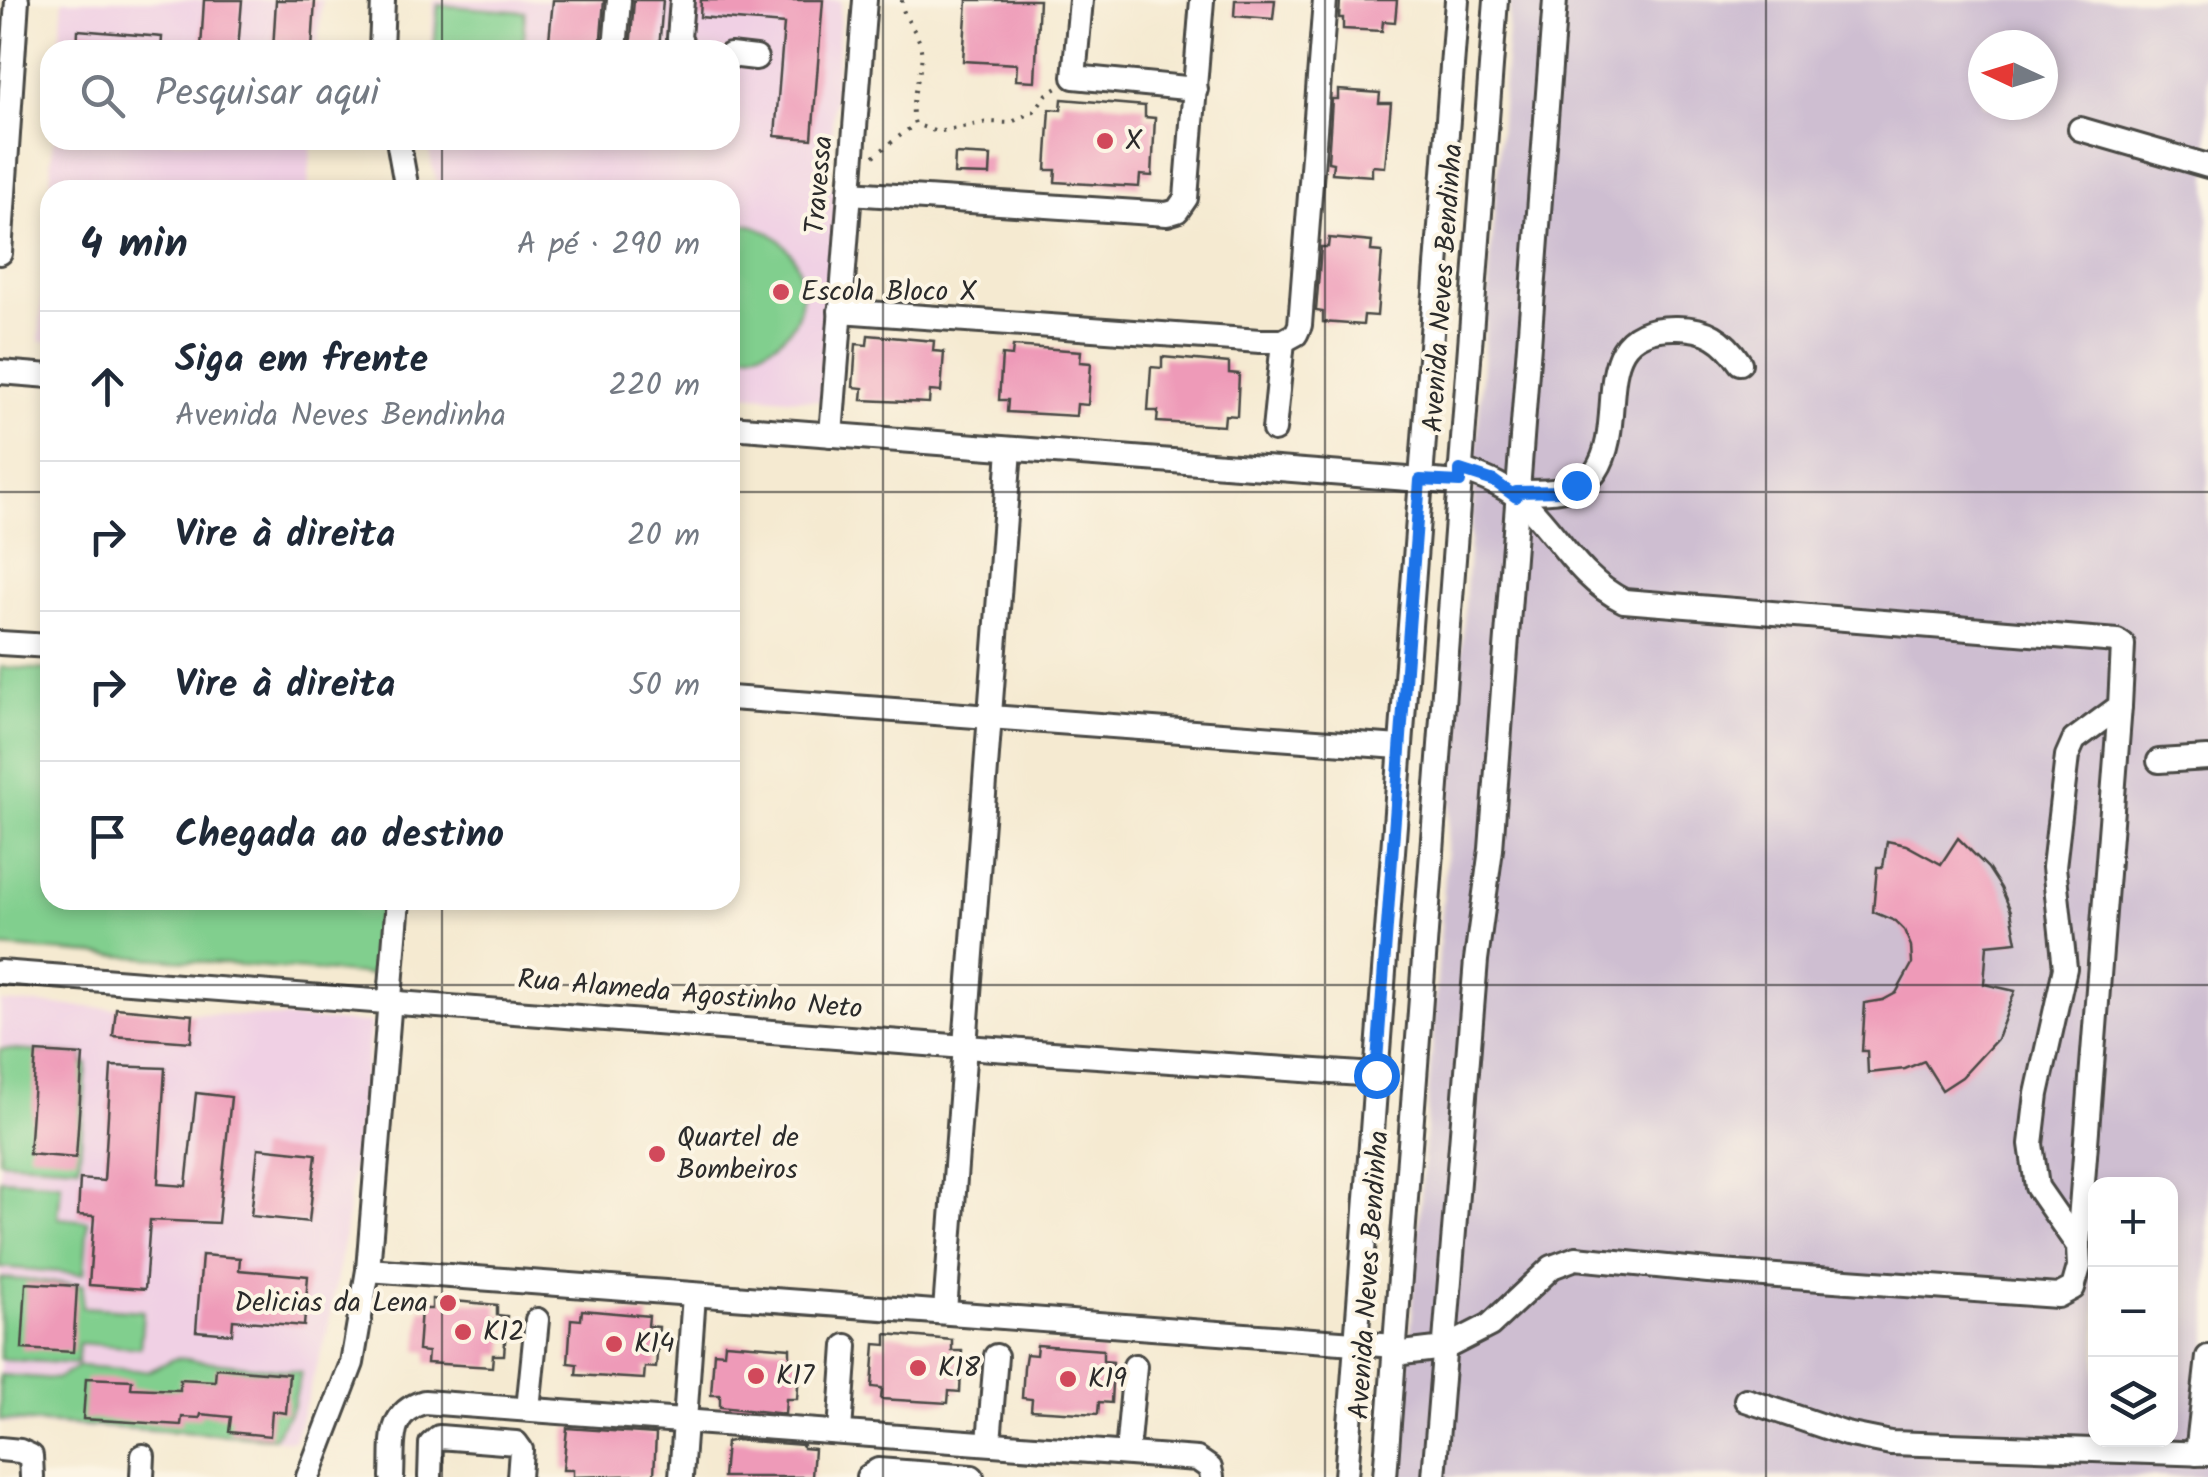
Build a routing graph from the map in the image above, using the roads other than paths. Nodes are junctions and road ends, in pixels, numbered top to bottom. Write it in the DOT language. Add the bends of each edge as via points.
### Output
graph roads {
  1 [pos="17,0"];
  2 [pos="383,0"];
  3 [pos="619,0"];
  4 [pos="682,0"];
  5 [pos="865,0"];
  6 [pos="1082,0"];
  7 [pos="1202,0"];
  8 [pos="1326,0"];
  9 [pos="1457,0"];
  10 [pos="1496,0"];
  11 [pos="1555,0"];
  12 [pos="382,40"];
  13 [pos="616,40"];
  14 [pos="679,40"];
  15 [pos="740,56"];
  16 [pos="756,58"];
  17 [pos="1196,89"];
  18 [pos="2080,128"];
  19 [pos="400,150"];
  20 [pos="2208,166"];
  21 [pos="405,180"];
  22 [pos="850,193"];
  23 [pos="0,253"];
  24 [pos="840,311"];
  25 [pos="1284,341"];
  26 [pos="1740,363"];
  27 [pos="0,372"];
  28 [pos="40,375"];
  29 [pos="740,429"];
  30 [pos="1274,430"];
  31 [pos="830,435"];
  32 [pos="1010,450"];
  33 [pos="1460,476"];
  34 [pos="1420,480"];
  35 [pos="1516,495"];
  36 [pos="0,643"];
  37 [pos="40,645"];
  38 [pos="740,699"];
  39 [pos="2120,706"];
  40 [pos="991,718"];
  41 [pos="1399,746"];
  42 [pos="2208,758"];
  43 [pos="2159,760"];
  44 [pos="397,910"];
  45 [pos="0,972"];
  46 [pos="389,1001"];
  47 [pos="965,1047"];
  48 [pos="1376,1075"];
  49 [pos="2078,1246"];
  50 [pos="368,1270"];
  51 [pos="694,1294"];
  52 [pos="946,1311"];
  53 [pos="537,1320"];
  54 [pos="1356,1343"];
  55 [pos="846,1346"];
  56 [pos="1445,1348"];
  57 [pos="1394,1350"];
  58 [pos="996,1356"];
  59 [pos="2208,1357"];
  60 [pos="1135,1366"];
  61 [pos="1746,1400"];
  62 [pos="528,1409"];
  63 [pos="686,1419"];
  64 [pos="840,1430"];
  65 [pos="989,1442"];
  66 [pos="0,1449"];
  67 [pos="1128,1453"];
  68 [pos="2203,1454"];
  69 [pos="870,1474"];
  70 [pos="32,1477"];
  71 [pos="308,1477"];
  72 [pos="392,1477"];
  73 [pos="430,1477"];
  74 [pos="519,1477"];
  75 [pos="681,1477"];
  76 [pos="972,1477"];
  77 [pos="1212,1477"];
  78 [pos="1346,1477"];
  79 [pos="1384,1477"];
  80 [pos="1434,1477"];
  1 -- 23 [label="street"];
  2 -- 12 [label="street"];
  3 -- 13 [label="street"];
  4 -- 14 [label="street"];
  5 -- 22 [label="street, Travessa"];
  6 -- 17 [label="street" via="1074,77"];
  7 -- 17 [label="street"];
  8 -- 25 [label="street" via="1300,325"];
  9 -- 34 [label="street, Avenida Neves Bendinha"];
  10 -- 33 [label="street, Avenida Neves Bendinha"];
  11 -- 35 [label="street"];
  15 -- 16 [label="street"];
  17 -- 22 [label="street" via="1186,198 1177,212"];
  18 -- 20 [label="street"];
  19 -- 21 [label="street"];
  22 -- 24 [label="street, Travessa"];
  24 -- 25 [label="street"];
  24 -- 31 [label="street, Travessa"];
  25 -- 30 [label="street"];
  26 -- 35 [label="street" via="1725,340 1696,328 1640,332 1616,365 1604,455 1594,474 1561,491"];
  27 -- 28 [label="street"];
  29 -- 31 [label="street"];
  31 -- 32 [label="street"];
  32 -- 34 [label="street"];
  32 -- 40 [label="street"];
  33 -- 34 [label="street"];
  33 -- 35 [label="street" via="1494,481"];
  33 -- 57 [label="street, Avenida Neves Bendinha"];
  34 -- 41 [label="street, Avenida Neves Bendinha"];
  35 -- 39 [label="street" via="1578,568 1624,601 2116,641 2125,653"];
  35 -- 56 [label="street"];
  36 -- 37 [label="street"];
  38 -- 40 [label="street"];
  39 -- 49 [label="street"];
  39 -- 49 [label="street" via="2074,740 2067,756 2054,867 2065,968 2030,1144 2037,1187"];
  40 -- 41 [label="street"];
  40 -- 47 [label="street"];
  41 -- 48 [label="street, Avenida Neves Bendinha"];
  42 -- 43 [label="street"];
  44 -- 46 [label="street"];
  45 -- 46 [label="street, Rua Alameda Agostinho Neto"];
  46 -- 47 [label="street, Rua Alameda Agostinho Neto"];
  46 -- 50 [label="street"];
  47 -- 48 [label="street, Rua Alameda Agostinho Neto"];
  47 -- 52 [label="street"];
  48 -- 54 [label="street, Avenida Neves Bendinha"];
  49 -- 56 [label="street" via="2073,1288 2058,1296 1576,1258 1552,1267 1490,1325"];
  50 -- 51 [label="street"];
  50 -- 71 [label="street" via="352,1363"];
  51 -- 52 [label="street"];
  51 -- 63 [label="street"];
  52 -- 54 [label="street"];
  53 -- 62 [label="street"];
  54 -- 57 [label="street"];
  54 -- 78 [label="street, Avenida Neves Bendinha"];
  55 -- 64 [label="street"];
  56 -- 57 [label="street"];
  56 -- 80 [label="street"];
  57 -- 79 [label="street, Avenida Neves Bendinha"];
  58 -- 65 [label="street"];
  59 -- 68 [label="street"];
  60 -- 67 [label="street"];
  61 -- 68 [label="street" via="1880,1442"];
  62 -- 63 [label="street"];
  62 -- 72 [label="street" via="409,1406 395,1428"];
  63 -- 64 [label="street"];
  63 -- 75 [label="street"];
  64 -- 65 [label="street"];
  65 -- 67 [label="street"];
  66 -- 70 [label="street" via="31,1456"];
  67 -- 77 [label="street" via="1197,1460"];
  69 -- 76 [label="street"];
  73 -- 74 [label="street" via="431,1444 438,1438 516,1443"];
}
